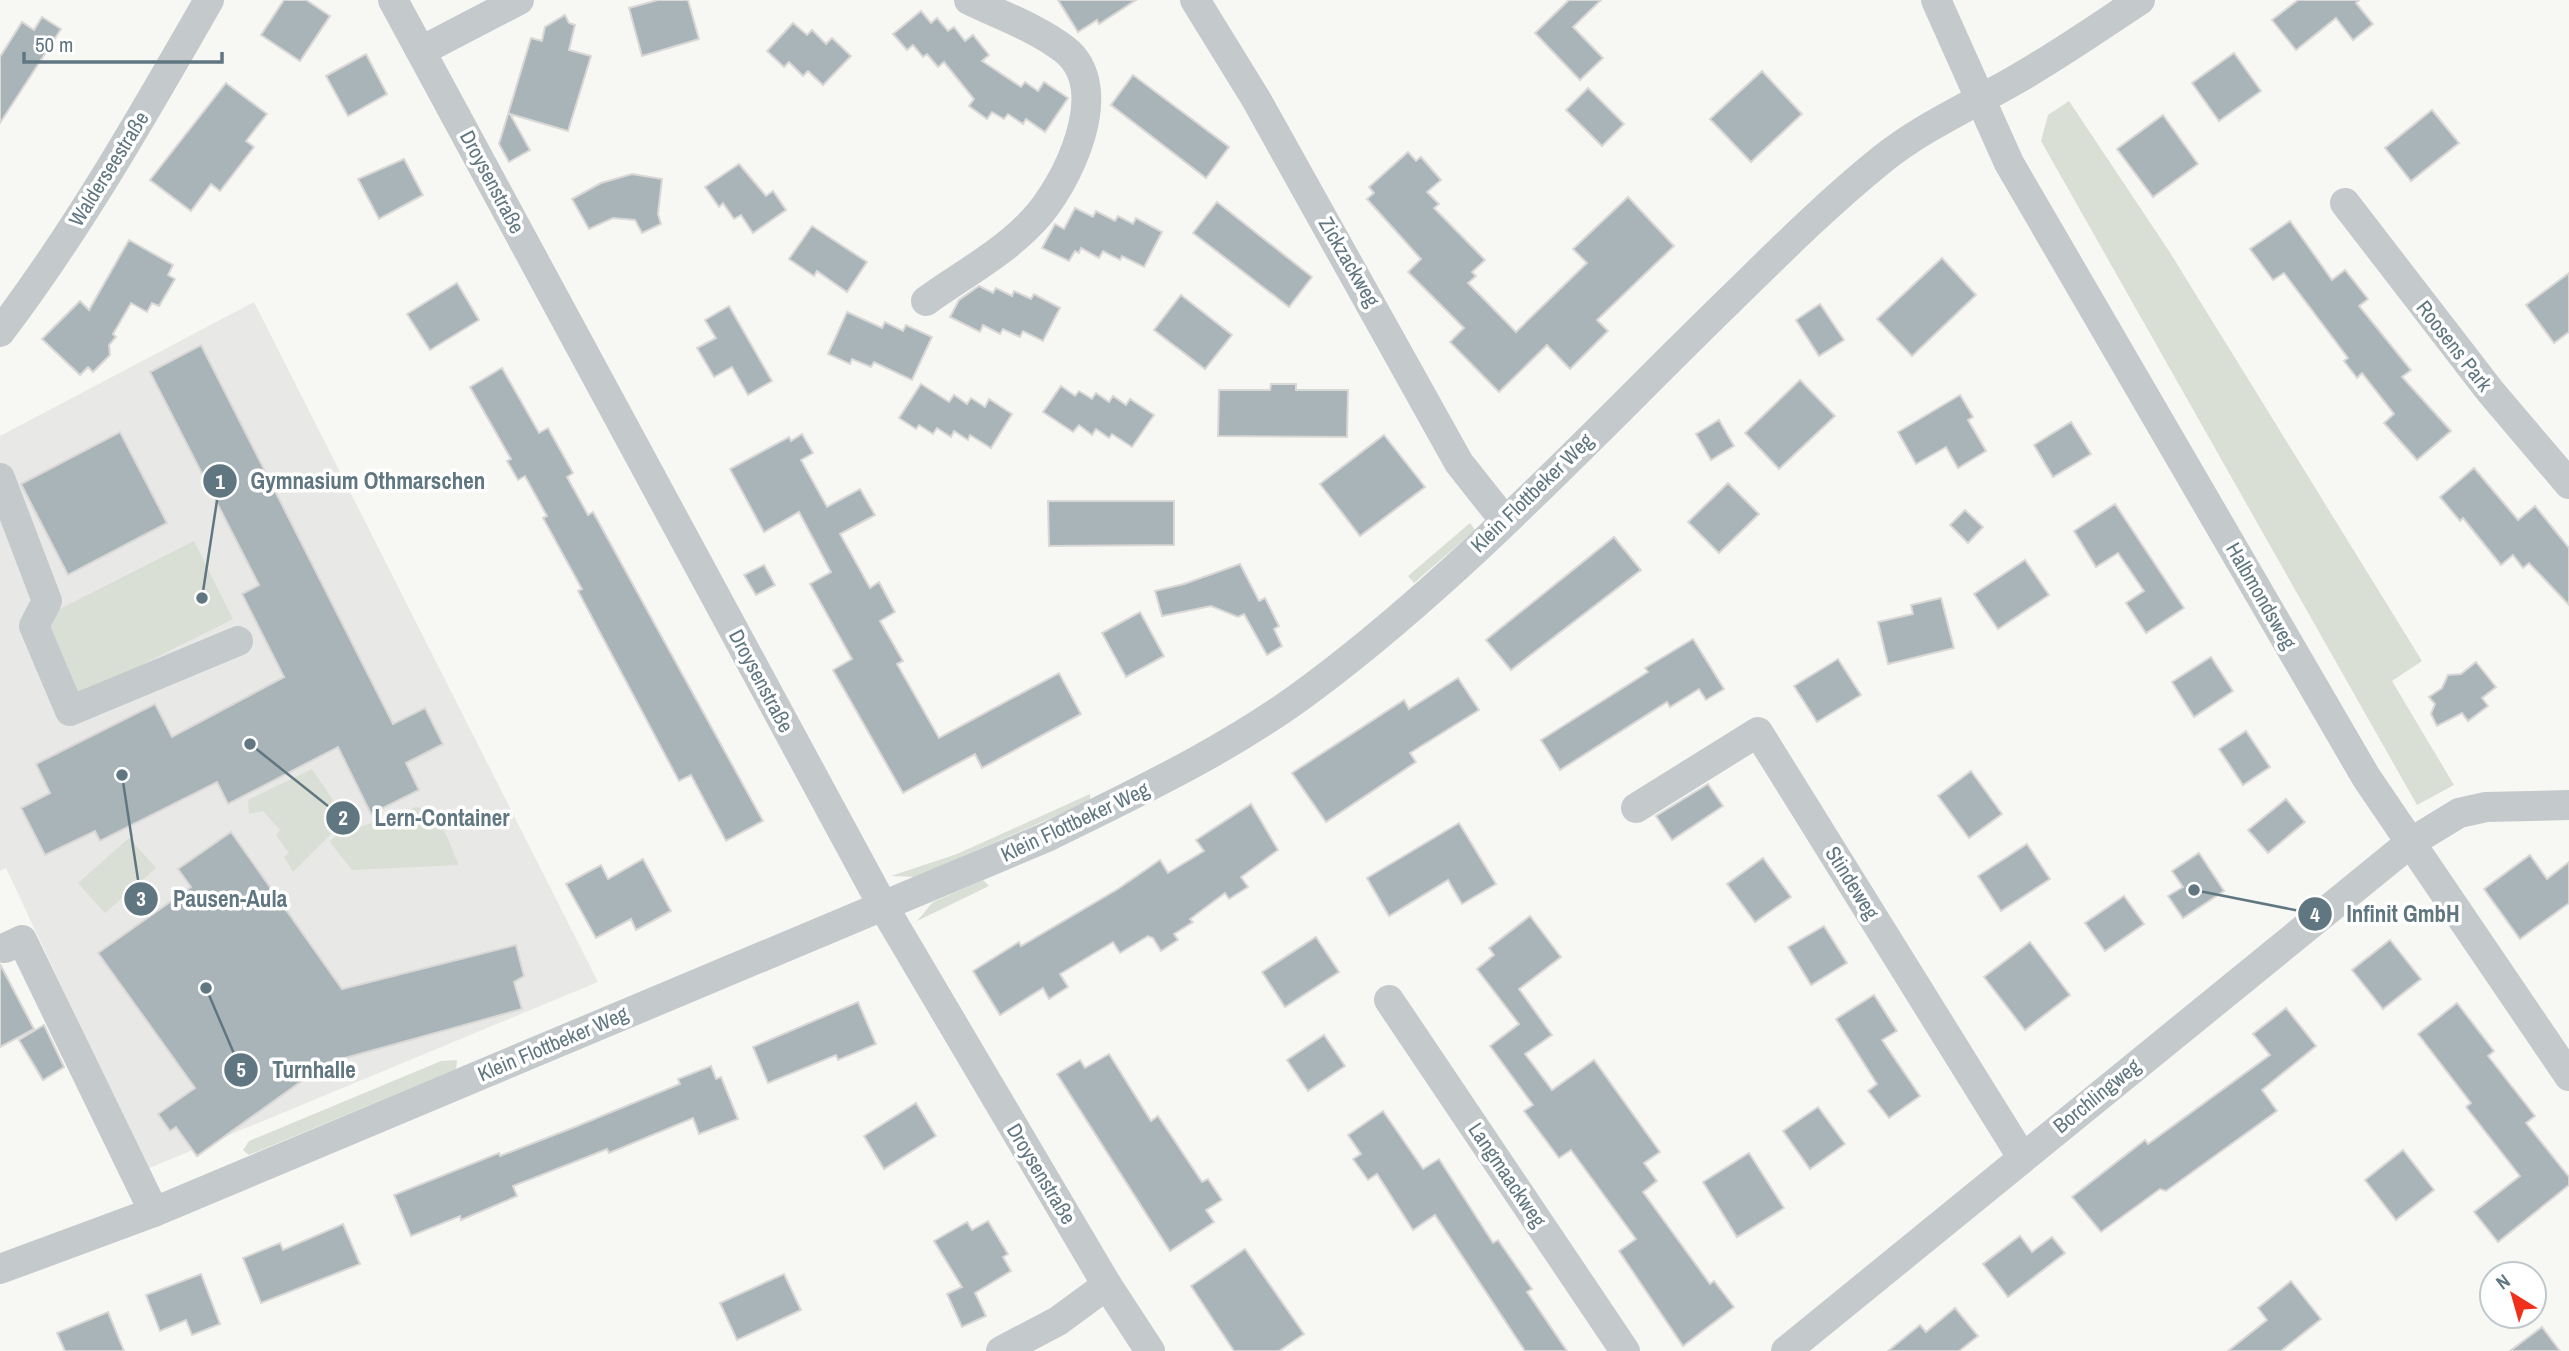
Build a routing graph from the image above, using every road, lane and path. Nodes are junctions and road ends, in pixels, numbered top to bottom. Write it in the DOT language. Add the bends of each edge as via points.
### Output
graph roads {
  1 [pos="209,0"];
  2 [pos="393,0"];
  3 [pos="519,0"];
  4 [pos="969,0"];
  5 [pos="1195,0"];
  6 [pos="1936,0"];
  7 [pos="2140,0"];
  8 [pos="421,51"];
  9 [pos="1979,100"];
  10 [pos="2345,204"];
  11 [pos="926,301"];
  12 [pos="0,332"];
  13 [pos="0,478"];
  14 [pos="2569,484"];
  15 [pos="1505,521"];
  16 [pos="238,641"];
  17 [pos="2569,805"];
  18 [pos="1636,808"];
  19 [pos="2410,843"];
  20 [pos="883,906"];
  21 [pos="5,947"];
  22 [pos="1389,1000"];
  23 [pos="2569,1076"];
  24 [pos="2022,1157"];
  25 [pos="154,1212"];
  26 [pos="0,1269"];
  27 [pos="1107,1285"];
  28 [pos="1001,1351"];
  29 [pos="1150,1351"];
  30 [pos="1625,1351"];
  31 [pos="1786,1351"];
  1 -- 12 [label="street, Walderseestraße" via="131,135"];
  2 -- 8 [label="street, Droysenstraße"];
  3 -- 8 [label="street"];
  4 -- 11 [label="street" via="1065,49 1086,80 1086,105 1071,162 1035,220"];
  5 -- 15 [label="street, Zickzackweg" via="1311,195 1459,463"];
  6 -- 9 [label="street, Halbmondsweg"];
  7 -- 9 [label="street, Klein Flottbeker Weg"];
  8 -- 20 [label="street, Droysenstraße"];
  9 -- 15 [label="street, Klein Flottbeker Weg" via="1927,127 1880,161 1776,255"];
  9 -- 19 [label="street, Halbmondsweg" via="2041,219 2366,777"];
  10 -- 14 [label="street, Roosens Park" via="2490,391"];
  13 -- 16 [label="street" via="47,601 34,626 70,711"];
  15 -- 20 [label="street, Klein Flottbeker Weg" via="1403,615 1312,688 1250,730 1173,775 1047,837"];
  17 -- 19 [label="street, Borchlingweg" via="2486,807 2459,813"];
  18 -- 24 [label="street, Stindeweg" via="1758,732"];
  19 -- 23 [label="street, Halbmondsweg"];
  19 -- 24 [label="street, Borchlingweg"];
  20 -- 25 [label="street, Klein Flottbeker Weg"];
  20 -- 27 [label="street, Droysenstraße"];
  21 -- 25 [label="street" via="22,940"];
  22 -- 30 [label="street, Langmaackweg"];
  24 -- 31 [label="street, Borchlingweg"];
  25 -- 26 [label="street, Klein Flottbeker Weg"];
  27 -- 28 [label="street" via="1058,1321"];
  27 -- 29 [label="street, Droysenstraße"];
}
